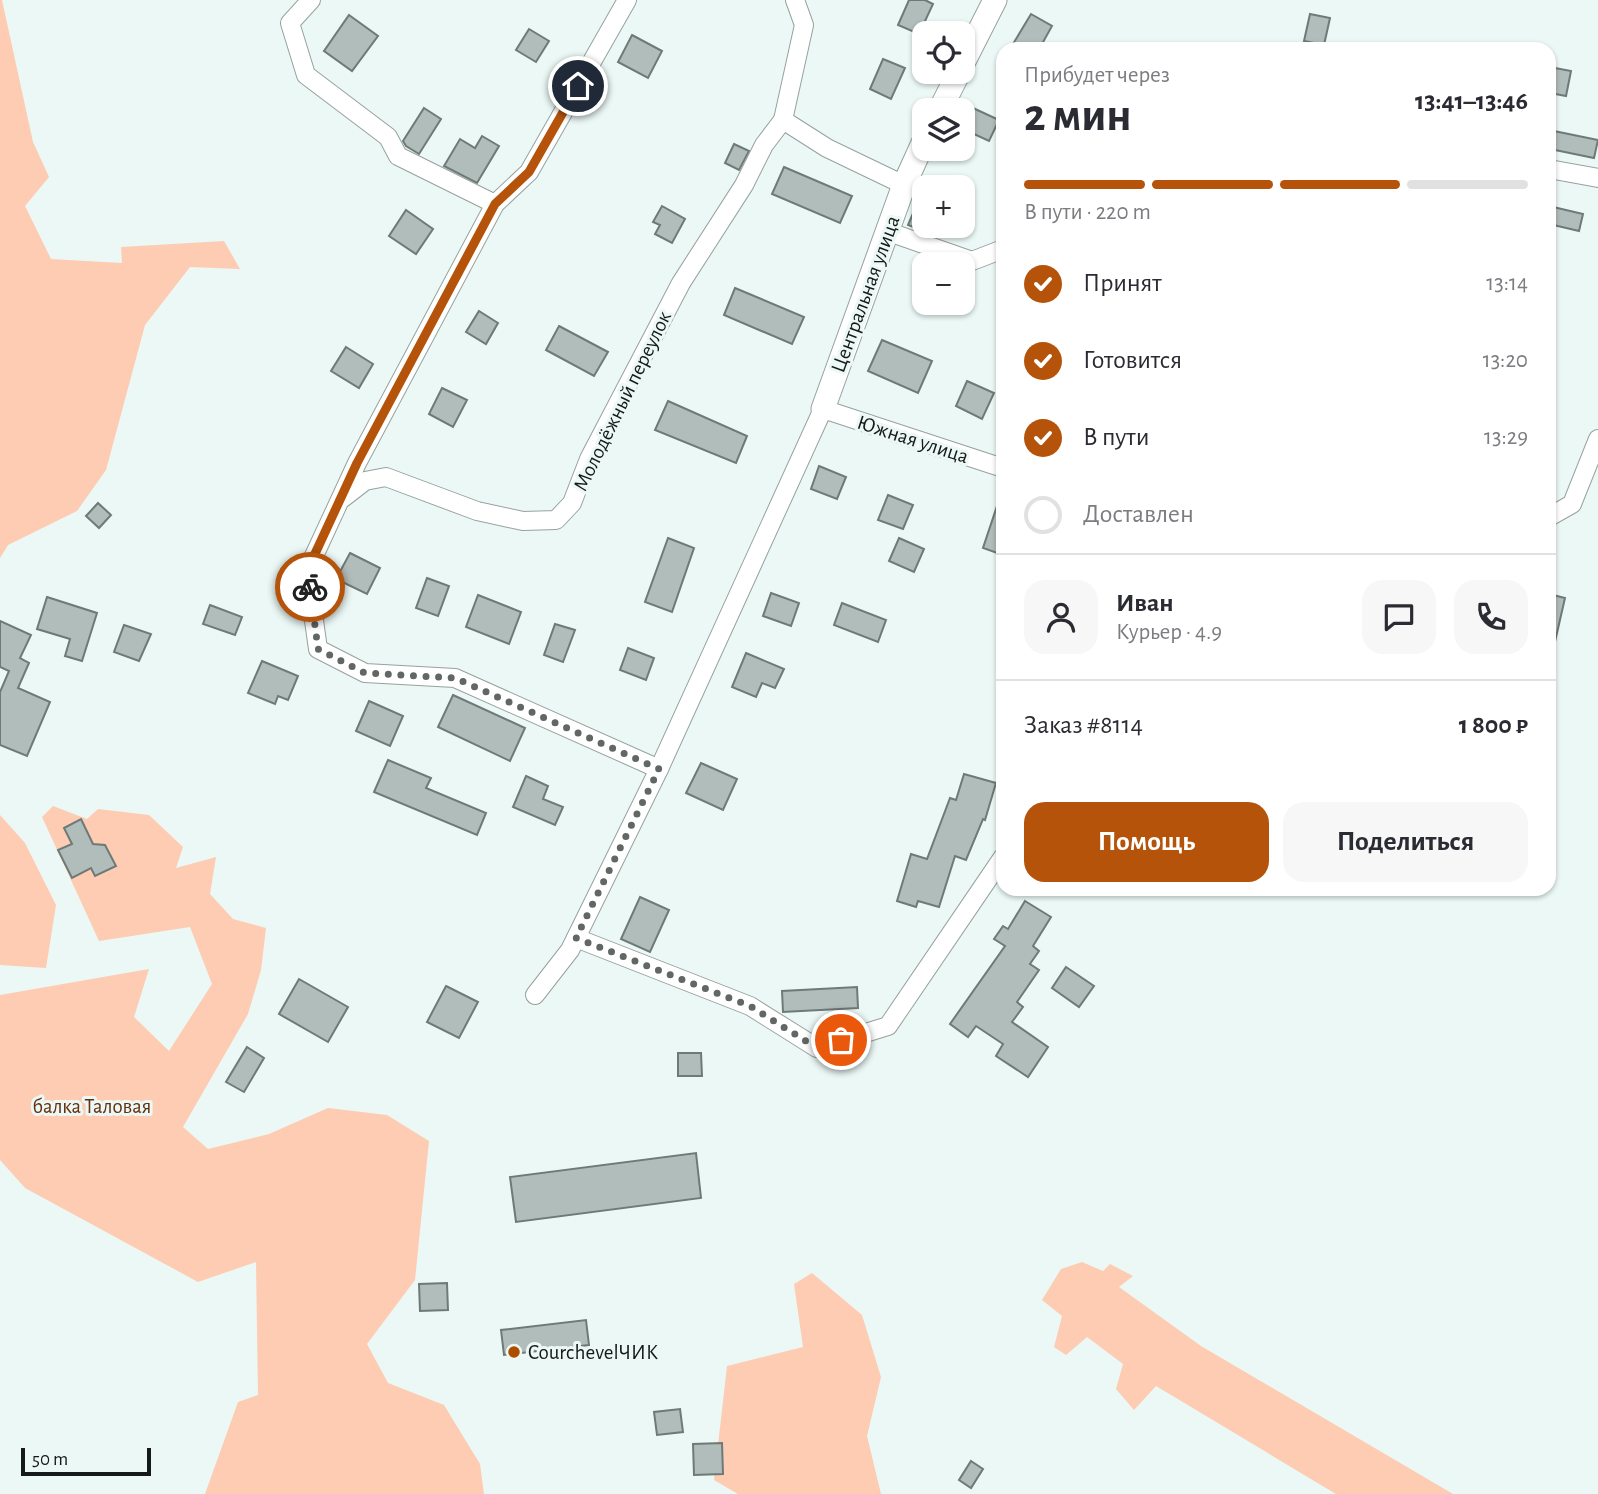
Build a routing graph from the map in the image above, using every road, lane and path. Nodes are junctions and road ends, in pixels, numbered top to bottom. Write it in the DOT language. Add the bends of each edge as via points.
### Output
graph roads {
  1 [pos="311,0"];
  2 [pos="627,0"];
  3 [pos="795,0"];
  4 [pos="995,0"];
  5 [pos="975,39"];
  6 [pos="783,120"];
  7 [pos="915,161"];
  8 [pos="1556,170"];
  9 [pos="1598,178"];
  10 [pos="904,185"];
  11 [pos="495,204"];
  12 [pos="888,232"];
  13 [pos="996,252"];
  14 [pos="823,409"];
  15 [pos="1598,439"];
  16 [pos="996,466"];
  17 [pos="340,500"];
  18 [pos="1556,513"];
  19 [pos="659,769"];
  20 [pos="996,867"];
  21 [pos="576,938"];
  22 [pos="535,995"];
  1 -- 11 [label="street" via="290,23 306,75 388,137 398,156"];
  2 -- 11 [label="street" via="529,172"];
  3 -- 6 [label="street" via="804,25"];
  4 -- 5 [label="street"];
  6 -- 10 [label="street" via="827,148"];
  6 -- 17 [label="street, Молодёжный переулок" via="681,283 589,459 572,503 556,520 523,521 477,511 386,477 365,481"];
  7 -- 10 [label="street, Центральная улица"];
  8 -- 9 [label="street"];
  10 -- 12 [label="street, Центральная улица"];
  11 -- 17 [label="street"];
  12 -- 13 [label="street" via="972,261"];
  12 -- 14 [label="street, Центральная улица"];
  14 -- 16 [label="street, Южная улица"];
  14 -- 19 [label="street"];
  15 -- 18 [label="street" via="1572,504"];
  17 -- 19 [label="street" via="307,571 318,649 365,673 455,678"];
  19 -- 21 [label="street"];
  20 -- 21 [label="street" via="888,1026 817,1048 750,1006"];
  21 -- 22 [label="street"];
}
